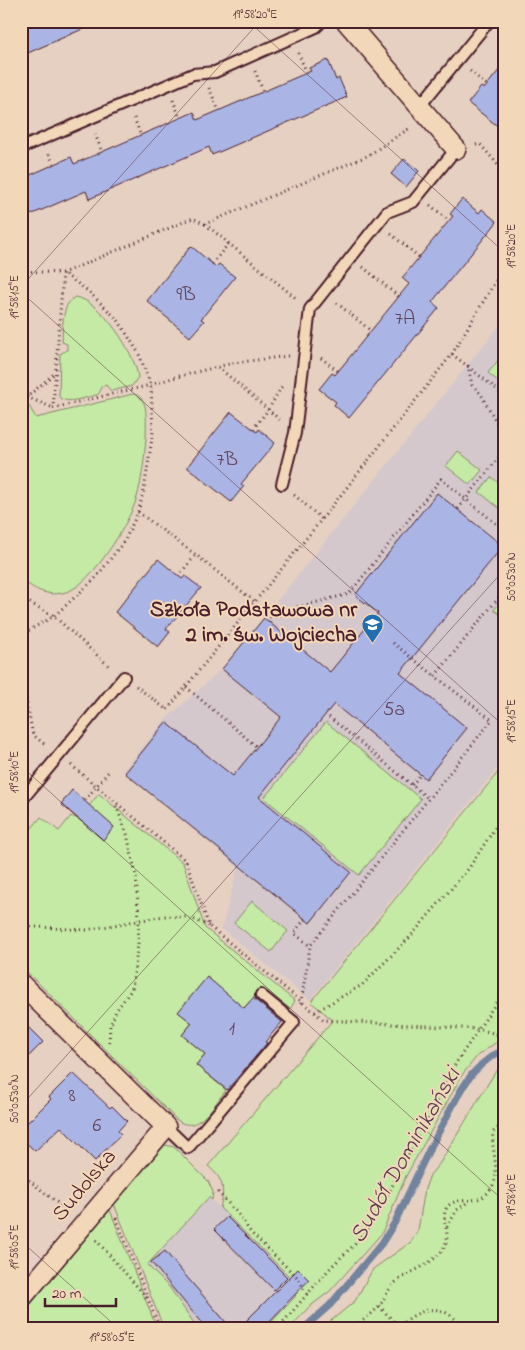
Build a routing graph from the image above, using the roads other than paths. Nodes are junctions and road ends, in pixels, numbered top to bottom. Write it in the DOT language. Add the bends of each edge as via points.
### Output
graph roads {
  1 [pos="322,21"];
  2 [pos="346,21"];
  3 [pos="488,21"];
  4 [pos="423,112"];
  5 [pos="21,148"];
  6 [pos="456,149"];
  7 [pos="282,484"];
  8 [pos="124,677"];
  9 [pos="21,801"];
  10 [pos="21,984"];
  11 [pos="261,995"];
  12 [pos="166,1127"];
  13 [pos="21,1299"];
  1 -- 5 [label="lane" via="292,39 215,72 192,74"];
  2 -- 4 [label="street"];
  3 -- 4 [label="lane" via="457,60"];
  4 -- 6 [label="street"];
  6 -- 7 [label="lane" via="413,202 387,212 310,309 295,433"];
  8 -- 9 [label="lane"];
  10 -- 12 [label="street"];
  11 -- 12 [label="lane" via="294,1022 188,1148"];
  12 -- 13 [label="street, Sudolska"];
}
